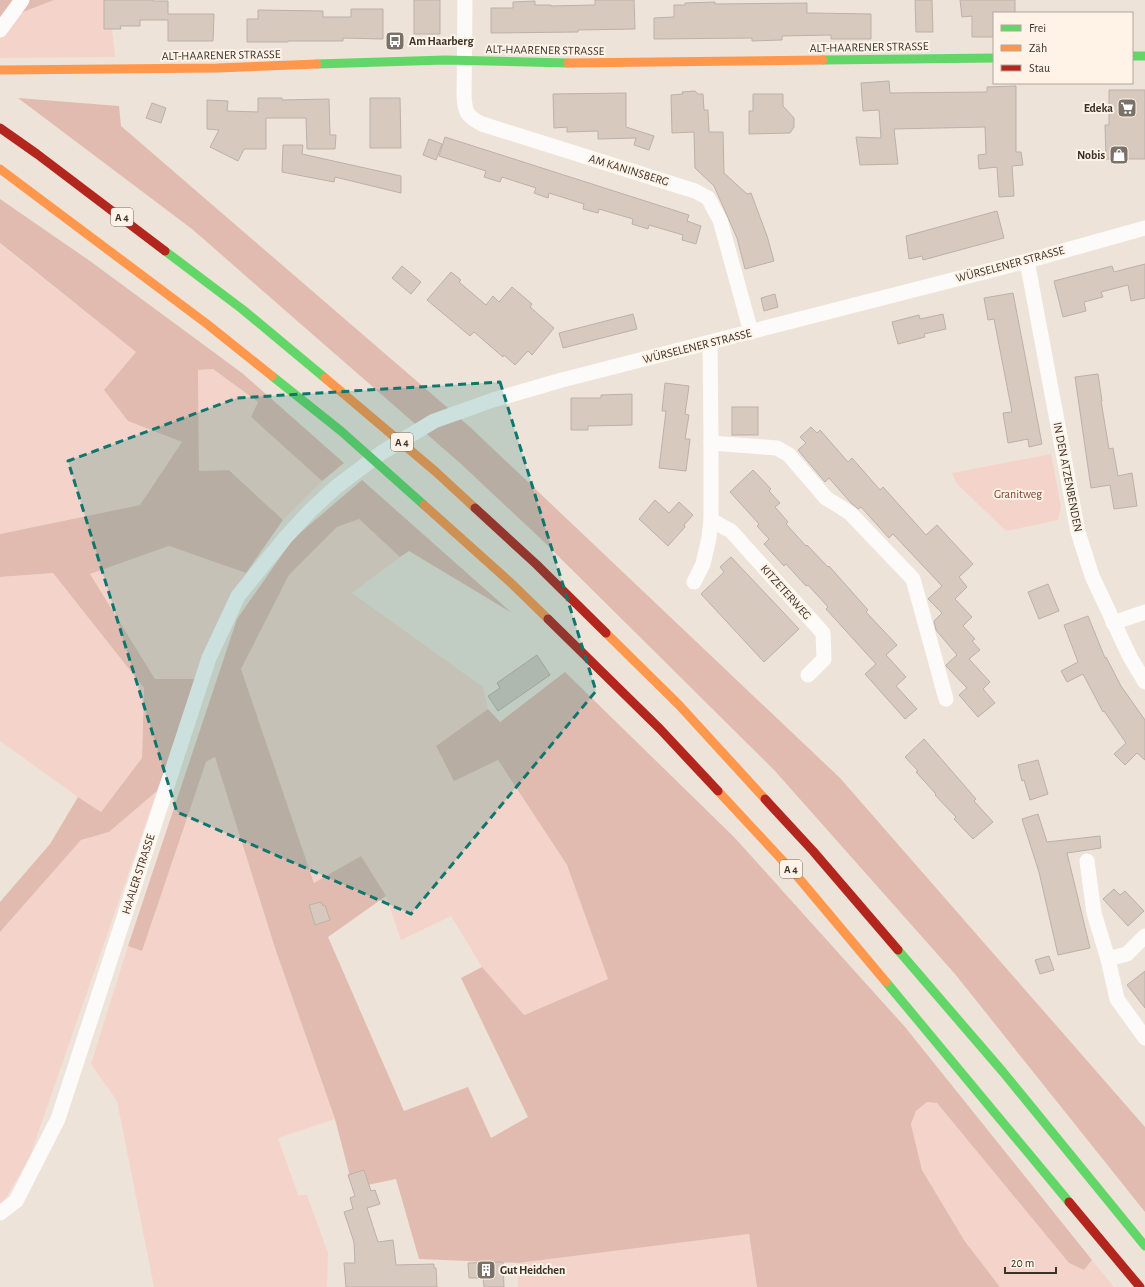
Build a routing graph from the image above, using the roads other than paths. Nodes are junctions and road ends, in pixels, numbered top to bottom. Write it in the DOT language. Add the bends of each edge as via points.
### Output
graph roads {
  1 [pos="22,0"];
  2 [pos="465,0"];
  3 [pos="0,30"];
  4 [pos="1133,56"];
  5 [pos="1145,56"];
  6 [pos="993,58"];
  7 [pos="465,60"];
  8 [pos="0,70"];
  9 [pos="0,128"];
  10 [pos="0,169"];
  11 [pos="1145,228"];
  12 [pos="1027,261"];
  13 [pos="751,332"];
  14 [pos="710,343"];
  15 [pos="711,443"];
  16 [pos="711,520"];
  17 [pos="285,538"];
  18 [pos="694,582"];
  19 [pos="1145,612"];
  20 [pos="1113,624"];
  21 [pos="808,675"];
  22 [pos="1145,682"];
  23 [pos="946,699"];
  24 [pos="1087,861"];
  25 [pos="1145,936"];
  26 [pos="1108,958"];
  27 [pos="1145,1038"];
  28 [pos="0,1213"];
  29 [pos="1145,1246"];
  30 [pos="1140,1287"];
  1 -- 3 [label="street"];
  2 -- 7 [label="street"];
  4 -- 5 [label="main road"];
  6 -- 7 [label="main road, ALT-HAARENER STRASSE" via="571,63"];
  7 -- 8 [label="main road, ALT-HAARENER STRASSE" via="217,68"];
  7 -- 13 [label="street, AM KANINSBERG" via="465,109 472,119 695,191 708,198 720,220"];
  9 -- 29 [label="main road, A 4" via="223,295 436,472 536,564 674,699 792,827 1003,1072"];
  10 -- 30 [label="main road, A 4" via="207,324 341,431 511,583 660,729 797,876"];
  11 -- 12 [label="street, WÜRSELENER STRASSE"];
  12 -- 13 [label="street, WÜRSELENER STRASSE"];
  12 -- 20 [label="street, IN DEN ATZENBENDEN" via="1078,532 1092,576"];
  13 -- 14 [label="street, WÜRSELENER STRASSE"];
  14 -- 15 [label="street"];
  14 -- 17 [label="street, WÜRSELENER STRASSE" via="562,380 493,400 434,421 381,453 336,487"];
  15 -- 16 [label="street"];
  15 -- 23 [label="street" via="777,448 789,454 826,498 850,513 913,579"];
  16 -- 18 [label="street" via="710,538 703,564"];
  16 -- 21 [label="street, KITZETERWEG" via="730,531 823,633 824,659"];
  17 -- 28 [label="street, HAALER STRASSE" via="238,596 209,658 58,1120 16,1201"];
  19 -- 20 [label="street"];
  20 -- 22 [label="street, IN DEN ATZENBENDEN"];
  24 -- 26 [label="street" via="1094,913"];
  25 -- 26 [label="street" via="1127,954"];
  26 -- 27 [label="street" via="1117,999"];
}
